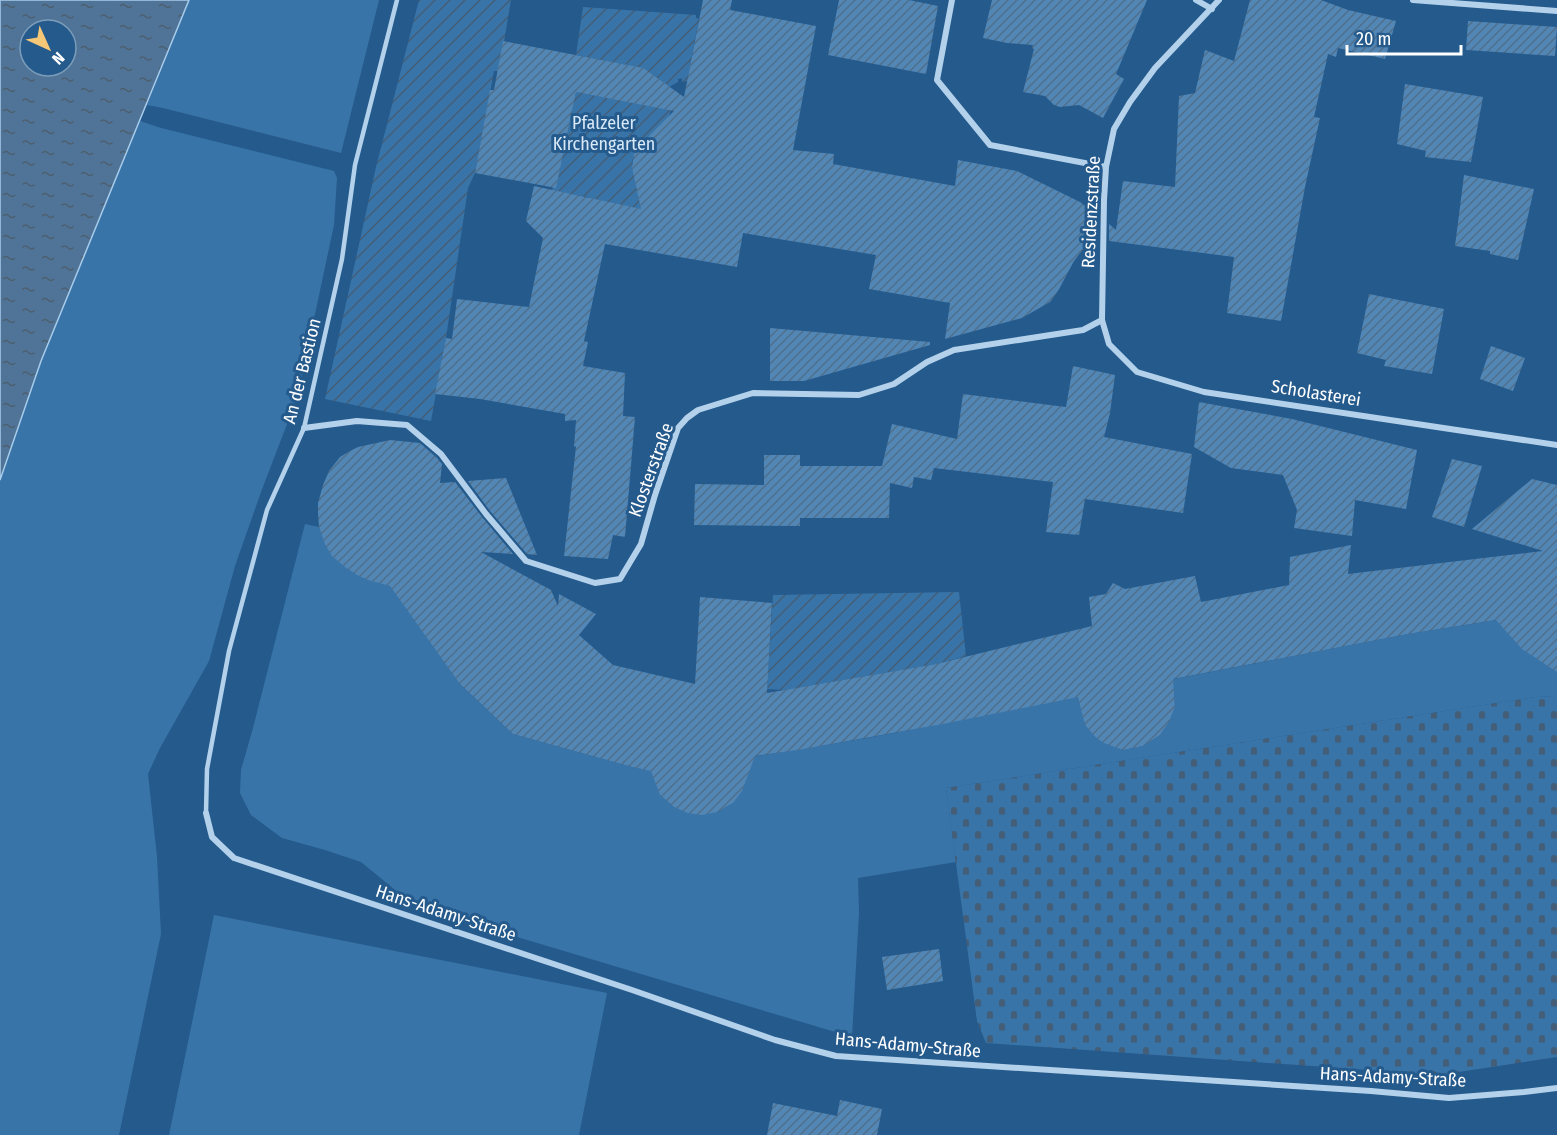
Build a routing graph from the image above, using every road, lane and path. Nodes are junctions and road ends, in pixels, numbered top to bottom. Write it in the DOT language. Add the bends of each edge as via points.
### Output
graph roads {
  1 [pos="397,0"];
  2 [pos="952,0"];
  3 [pos="1196,0"];
  4 [pos="1219,0"];
  5 [pos="1413,0"];
  6 [pos="1212,9"];
  7 [pos="1557,11"];
  8 [pos="1106,167"];
  9 [pos="1102,320"];
  10 [pos="304,428"];
  11 [pos="1557,445"];
  12 [pos="206,813"];
  13 [pos="1557,1088"];
  1 -- 10 [label="lane, An der Bastion" via="355,165 342,259"];
  2 -- 8 [label="street" via="938,80 990,145"];
  3 -- 6 [label="street"];
  4 -- 6 [label="street, Residenzstraße"];
  5 -- 7 [label="street"];
  6 -- 8 [label="street, Residenzstraße" via="1155,68 1130,102 1114,129"];
  8 -- 9 [label="street, Residenzstraße"];
  9 -- 10 [label="street, Klosterstraße" via="1083,330 954,350 894,384 859,395 753,393 698,410 678,428 641,544 620,579 595,584 526,561 441,454 406,425 357,421"];
  9 -- 11 [label="street, Scholasterei" via="1108,344 1137,372 1204,392"];
  10 -- 12 [label="lane, An der Bastion" via="267,510 229,651 207,769"];
  12 -- 13 [label="street, Hans-Adamy-Straße" via="212,837 234,858 776,1040 836,1056 1449,1098"];
}
